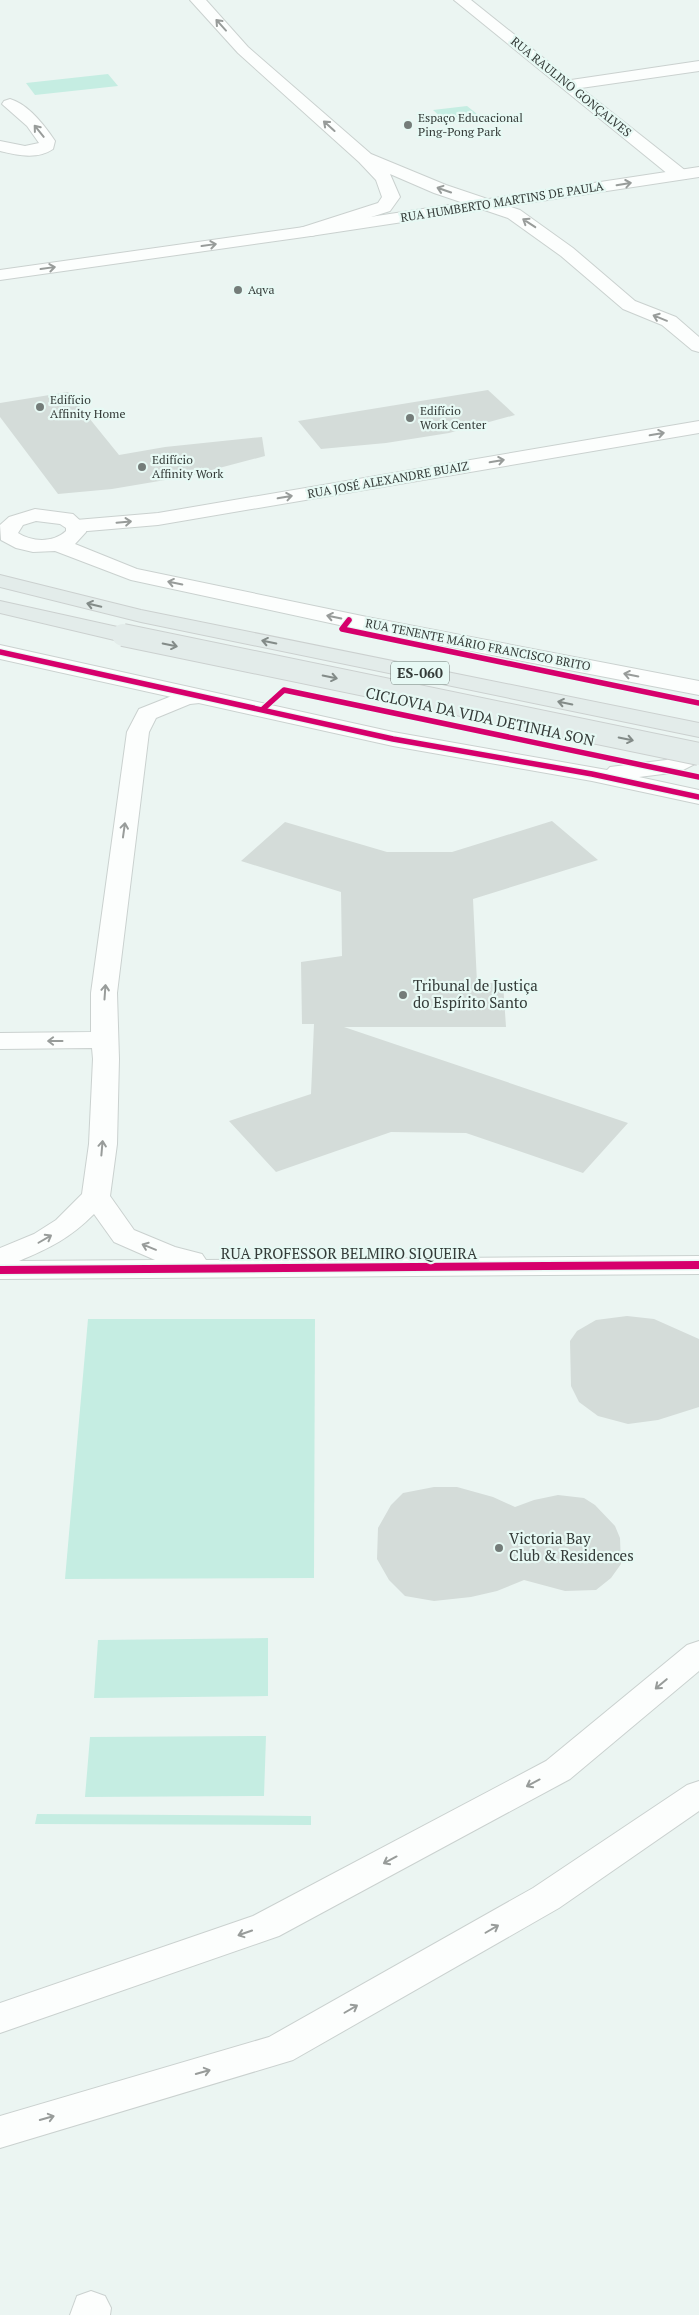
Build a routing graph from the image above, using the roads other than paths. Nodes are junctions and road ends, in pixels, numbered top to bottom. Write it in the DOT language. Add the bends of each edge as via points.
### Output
graph roads {
  1 [pos="198,0"];
  2 [pos="465,0"];
  3 [pos="699,66"];
  4 [pos="568,85"];
  5 [pos="5,99"];
  6 [pos="8,128"];
  7 [pos="0,146"];
  8 [pos="365,158"];
  9 [pos="699,172"];
  10 [pos="680,175"];
  11 [pos="490,205"];
  12 [pos="304,232"];
  13 [pos="0,275"];
  14 [pos="699,346"];
  15 [pos="699,427"];
  16 [pos="5,523"];
  17 [pos="76,526"];
  18 [pos="56,544"];
  19 [pos="0,581"];
  20 [pos="0,607"];
  21 [pos="0,652"];
  22 [pos="689,686"];
  23 [pos="201,697"];
  24 [pos="699,699"];
  25 [pos="699,730"];
  26 [pos="699,754"];
  27 [pos="592,774"];
  28 [pos="699,797"];
  29 [pos="104,1040"];
  30 [pos="0,1041"];
  31 [pos="96,1196"];
  32 [pos="0,1258"];
  33 [pos="699,1265"];
  34 [pos="230,1268"];
  35 [pos="0,1270"];
  36 [pos="699,1653"];
  37 [pos="699,1794"];
  38 [pos="0,2018"];
  39 [pos="0,2132"];
  8 -- 1 [label="street, one-way" via="243,50"];
  2 -- 4 [label="street, RUA RAULINO GONÇALVES"];
  3 -- 4 [label="street"];
  4 -- 10 [label="street, RUA RAULINO GONÇALVES"];
  5 -- 6 [label="street" via="19,119"];
  7 -- 5 [label="street, one-way" via="35,150 44,149 47,145 33,123"];
  11 -- 8 [label="street, one-way" via="440,189"];
  8 -- 12 [label="street" via="384,178 391,197 384,207"];
  9 -- 10 [label="street, RUA HUMBERTO MARTINS DE PAULA"];
  11 -- 10 [label="street, RUA HUMBERTO MARTINS DE PAULA, one-way"];
  11 -- 12 [label="street, RUA HUMBERTO MARTINS DE PAULA"];
  14 -- 11 [label="street, one-way" via="669,321 629,305 532,225"];
  13 -- 12 [label="street, one-way"];
  17 -- 15 [label="street, RUA JOSÉ ALEXANDRE BUAIZ, one-way" via="158,519"];
  16 -- 17 [label="street" via="46,515 66,518"];
  16 -- 18 [label="street" via="8,536 22,544"];
  17 -- 18 [label="street" via="72,537"];
  22 -- 18 [label="street, RUA TENENTE MÁRIO FRANCISCO BRITO, one-way" via="367,624 132,574"];
  25 -- 19 [label="main road, ES-060, one-way" via="141,616"];
  20 -- 26 [label="main road, ES-060, one-way, bridge"];
  21 -- 23 [label="street"];
  22 -- 24 [label="street"];
  23 -- 27 [label="street" via="393,738"];
  29 -- 23 [label="street, one-way" via="104,993 138,732 147,714 187,697"];
  26 -- 27 [label="street" via="671,767"];
  27 -- 28 [label="street"];
  29 -- 30 [label="street, one-way"];
  31 -- 29 [label="street, one-way" via="103,1144"];
  32 -- 31 [label="street, one-way" via="44,1240 66,1226"];
  34 -- 31 [label="street, one-way" via="166,1254 124,1236"];
  33 -- 34 [label="street, RUA PROFESSOR BELMIRO SIQUEIRA"];
  34 -- 35 [label="street, RUA PROFESSOR BELMIRO SIQUEIRA"];
  36 -- 38 [label="street, one-way" via="558,1770 266,1926"];
  39 -- 37 [label="street, one-way" via="280,2049 546,1898"];
}
